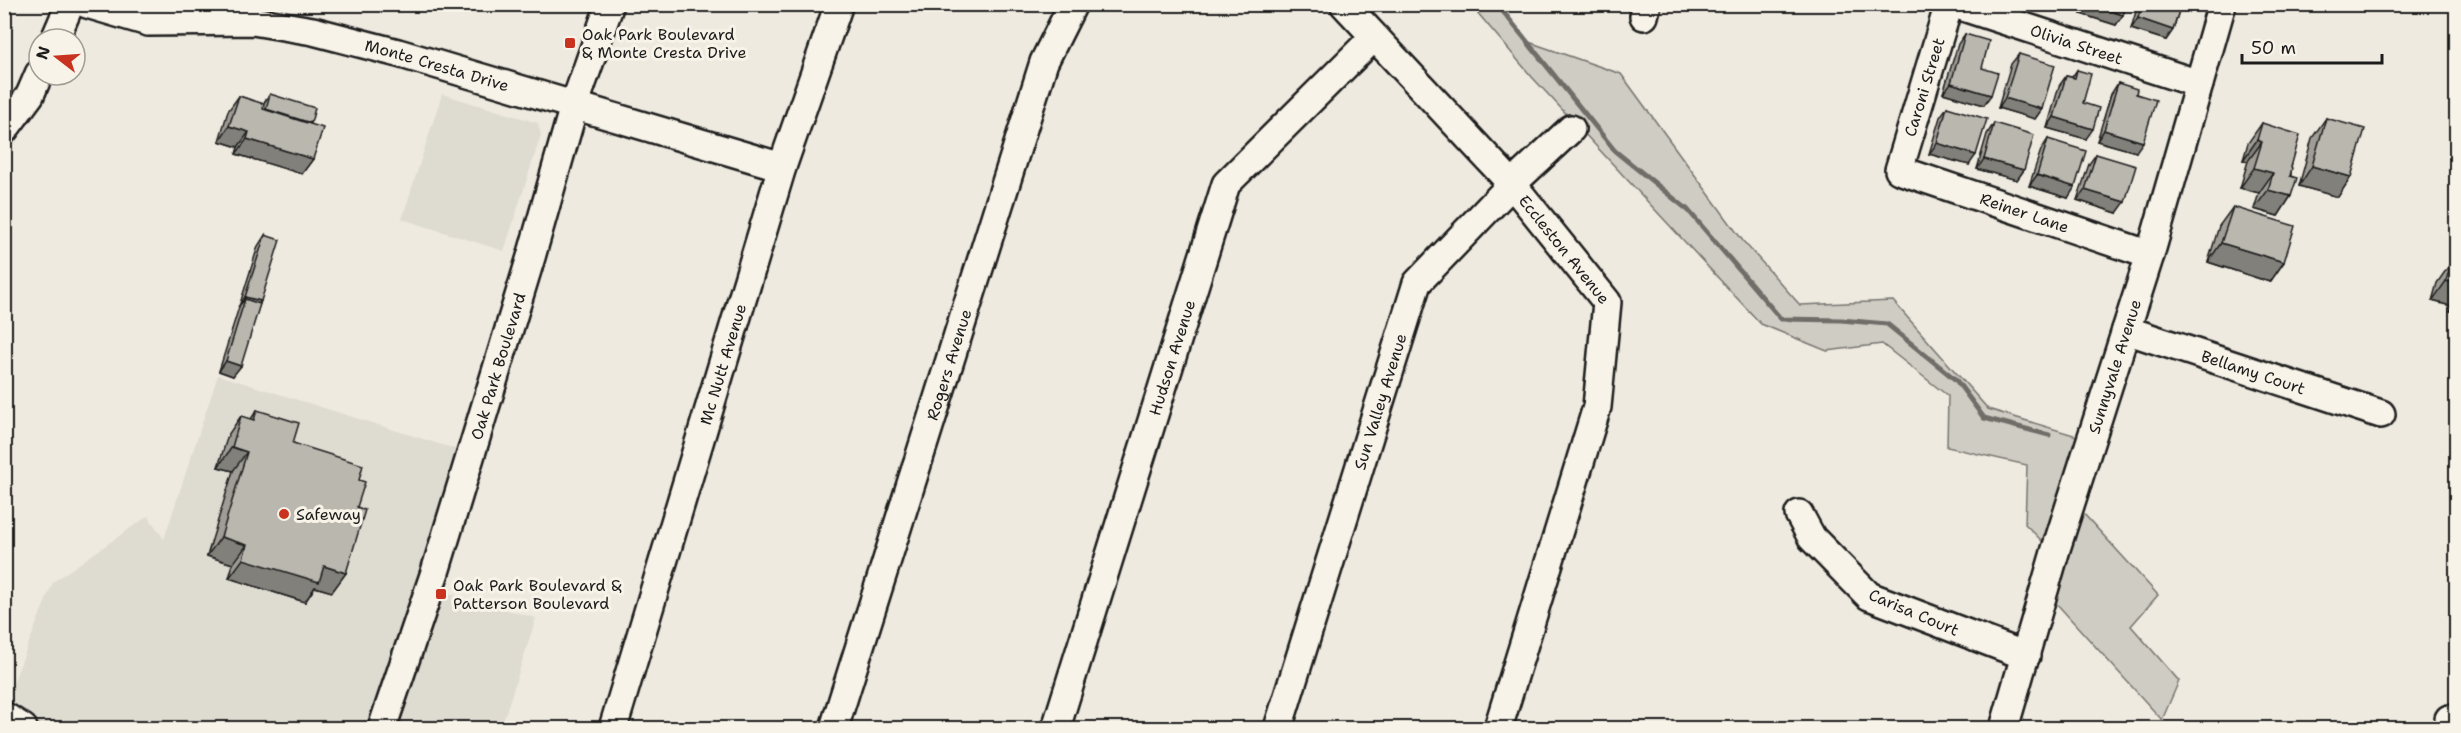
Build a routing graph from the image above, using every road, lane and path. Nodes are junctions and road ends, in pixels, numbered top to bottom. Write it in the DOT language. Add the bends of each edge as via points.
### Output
graph roads {
  1 [pos="70,4"];
  2 [pos="87,4"];
  3 [pos="610,4"];
  4 [pos="839,4"];
  5 [pos="1072,4"];
  6 [pos="1344,4"];
  7 [pos="1949,4"];
  8 [pos="1954,4"];
  9 [pos="2222,4"];
  10 [pos="60,27"];
  11 [pos="1373,38"];
  12 [pos="2199,84"];
  13 [pos="33,87"];
  14 [pos="574,106"];
  15 [pos="1572,129"];
  16 [pos="4,130"];
  17 [pos="782,167"];
  18 [pos="1899,170"];
  19 [pos="1512,184"];
  20 [pos="2150,255"];
  21 [pos="2126,330"];
  22 [pos="2381,414"];
  23 [pos="1799,514"];
  24 [pos="2026,656"];
  25 [pos="4,716"];
  26 [pos="23,729"];
  27 [pos="382,729"];
  28 [pos="613,729"];
  29 [pos="834,729"];
  30 [pos="1056,729"];
  31 [pos="1278,729"];
  32 [pos="1498,729"];
  33 [pos="2004,729"];
  1 -- 10 [label="street"];
  2 -- 14 [label="street, Monte Cresta Drive" via="148,22 253,21 313,31"];
  3 -- 14 [label="street, Oak Park Boulevard"];
  4 -- 17 [label="street, Mc Nutt Avenue"];
  5 -- 29 [label="street, Rogers Avenue" via="1044,62"];
  6 -- 11 [label="street, Eccleston Avenue"];
  7 -- 18 [label="street, Caroni Street"];
  8 -- 12 [label="street, Olivia Street"];
  9 -- 12 [label="street, Sunnyvale Avenue"];
  11 -- 19 [label="street, Eccleston Avenue"];
  11 -- 30 [label="street, Hudson Avenue" via="1226,184"];
  12 -- 20 [label="street, Sunnyvale Avenue"];
  13 -- 16 [label="street"];
  14 -- 17 [label="street, Monte Cresta Drive"];
  14 -- 27 [label="street, Oak Park Boulevard" via="435,572"];
  15 -- 19 [label="street, Sun Valley Avenue"];
  17 -- 28 [label="street, Mc Nutt Avenue"];
  18 -- 20 [label="street, Reiner Lane"];
  19 -- 31 [label="street, Sun Valley Avenue" via="1417,283"];
  19 -- 32 [label="street, Eccleston Avenue" via="1607,302 1597,408"];
  20 -- 21 [label="street, Sunnyvale Avenue"];
  21 -- 22 [label="street, Bellamy Court"];
  21 -- 24 [label="street, Sunnyvale Avenue"];
  23 -- 24 [label="street, Carisa Court" via="1812,538 1869,596"];
  24 -- 33 [label="street, Sunnyvale Avenue"];
  25 -- 26 [label="street"];
}
